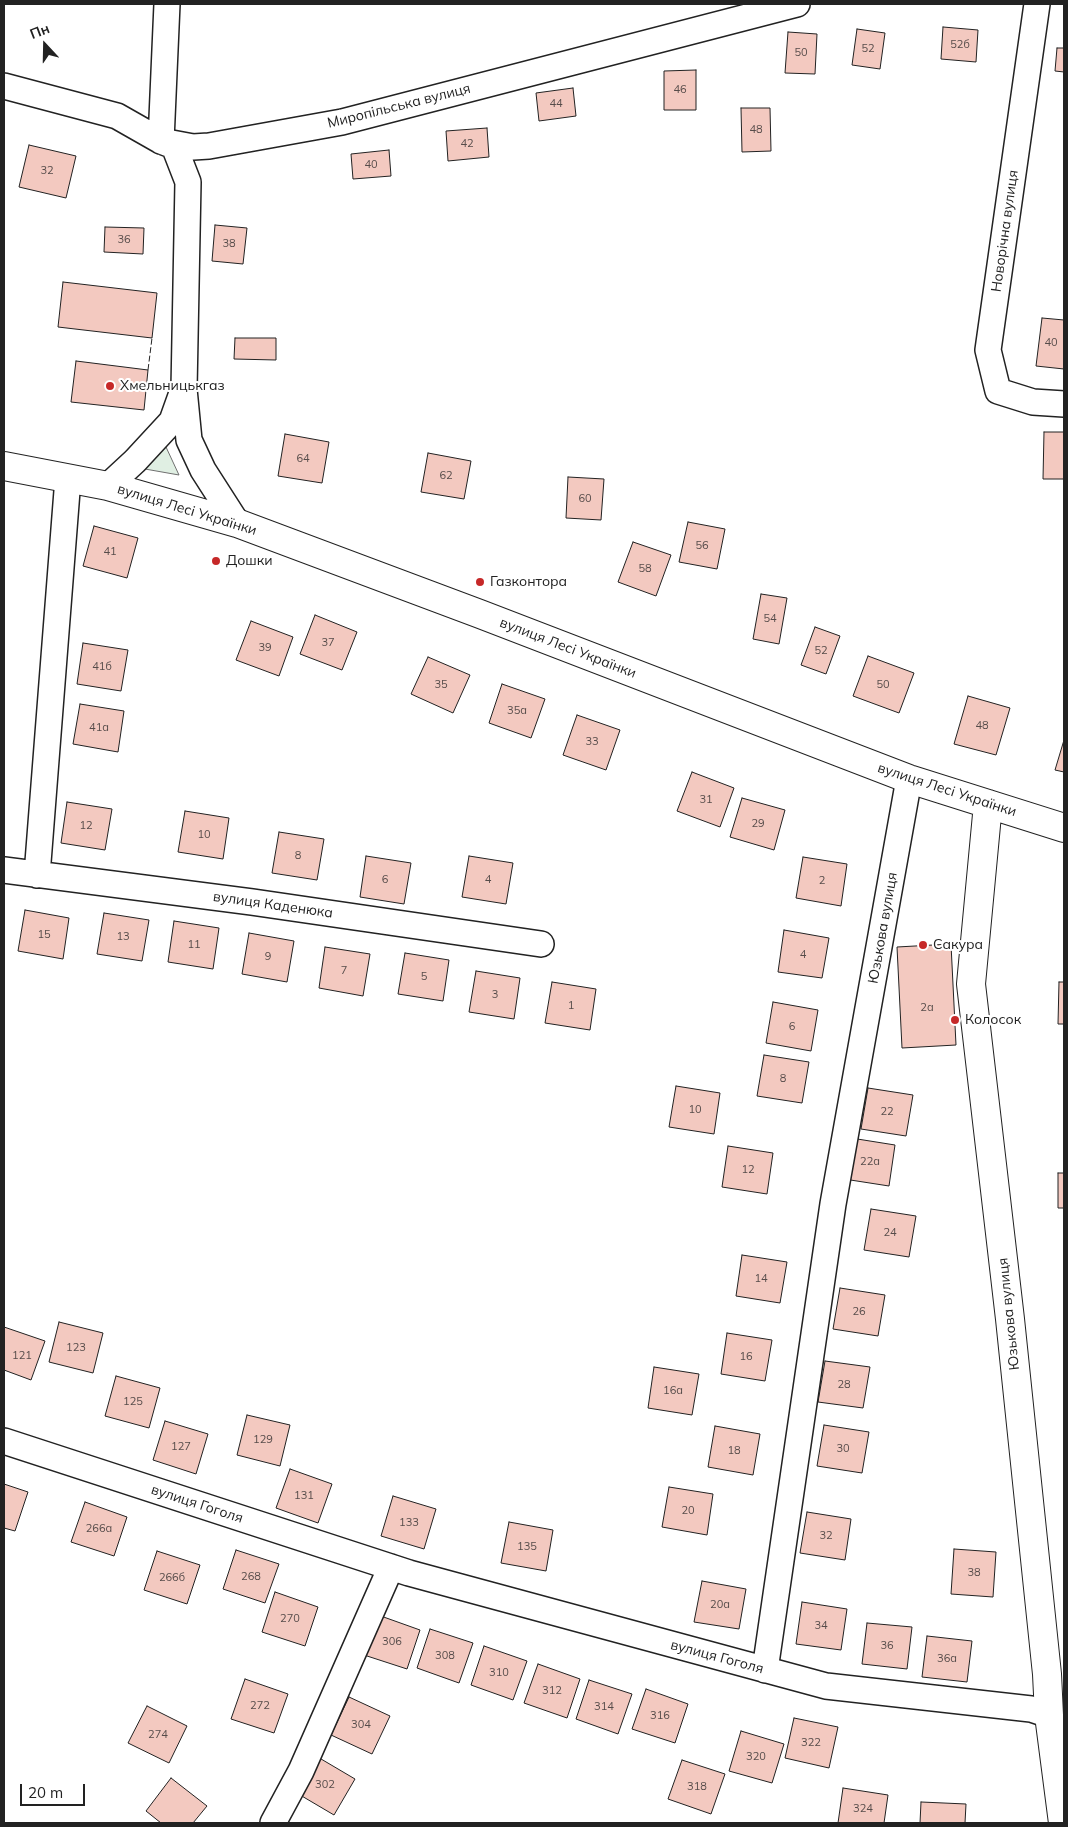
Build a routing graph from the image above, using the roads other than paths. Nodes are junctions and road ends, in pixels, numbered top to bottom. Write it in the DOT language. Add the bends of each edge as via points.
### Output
graph roads {
  1 [pos="167,4"];
  2 [pos="797,4"];
  3 [pos="1036,4"];
  4 [pos="4,86"];
  5 [pos="161,142"];
  6 [pos="184,389"];
  7 [pos="1064,404"];
  8 [pos="4,466"];
  9 [pos="68,478"];
  10 [pos="108,486"];
  11 [pos="237,523"];
  12 [pos="909,779"];
  13 [pos="988,804"];
  14 [pos="1064,828"];
  15 [pos="4,870"];
  16 [pos="37,875"];
  17 [pos="541,944"];
  18 [pos="4,1441"];
  19 [pos="391,1567"];
  20 [pos="765,1670"];
  21 [pos="1056,1674"];
  22 [pos="1049,1716"];
  23 [pos="273,1823"];
  24 [pos="1063,1823"];
  1 -- 5 [label="street"];
  2 -- 5 [label="street, Миропільська вулиця" via="342,122 209,146"];
  3 -- 7 [label="street, Новорічна вулиця" via="988,350 998,390 1033,402"];
  4 -- 5 [label="street, Миропільська вулиця" via="117,116"];
  5 -- 6 [label="street" via="174,146 188,182"];
  6 -- 10 [label="street" via="172,421"];
  6 -- 11 [label="street" via="189,440 203,470"];
  8 -- 9 [label="main road, вулиця Лесі Українки"];
  9 -- 10 [label="main road, вулиця Лесі Українки"];
  9 -- 16 [label="street"];
  10 -- 11 [label="main road, вулиця Лесі Українки"];
  11 -- 12 [label="main road, вулиця Лесі Українки"];
  12 -- 13 [label="main road, вулиця Лесі Українки"];
  12 -- 20 [label="street, Юзькова вулиця" via="833,1204"];
  13 -- 14 [label="main road, вулиця Лесі Українки"];
  13 -- 21 [label="main road, Юзькова вулиця" via="971,984"];
  15 -- 16 [label="street, вулиця Каденюка"];
  16 -- 17 [label="street, вулиця Каденюка"];
  18 -- 19 [label="street, вулиця Гоголя"];
  19 -- 20 [label="street, вулиця Гоголя"];
  19 -- 23 [label="street" via="301,1771"];
  20 -- 22 [label="street, вулиця Гоголя" via="826,1686 1031,1709"];
  21 -- 22 [label="main road, Юзькова вулиця"];
  22 -- 24 [label="main road, Юзькова вулиця"];
}
